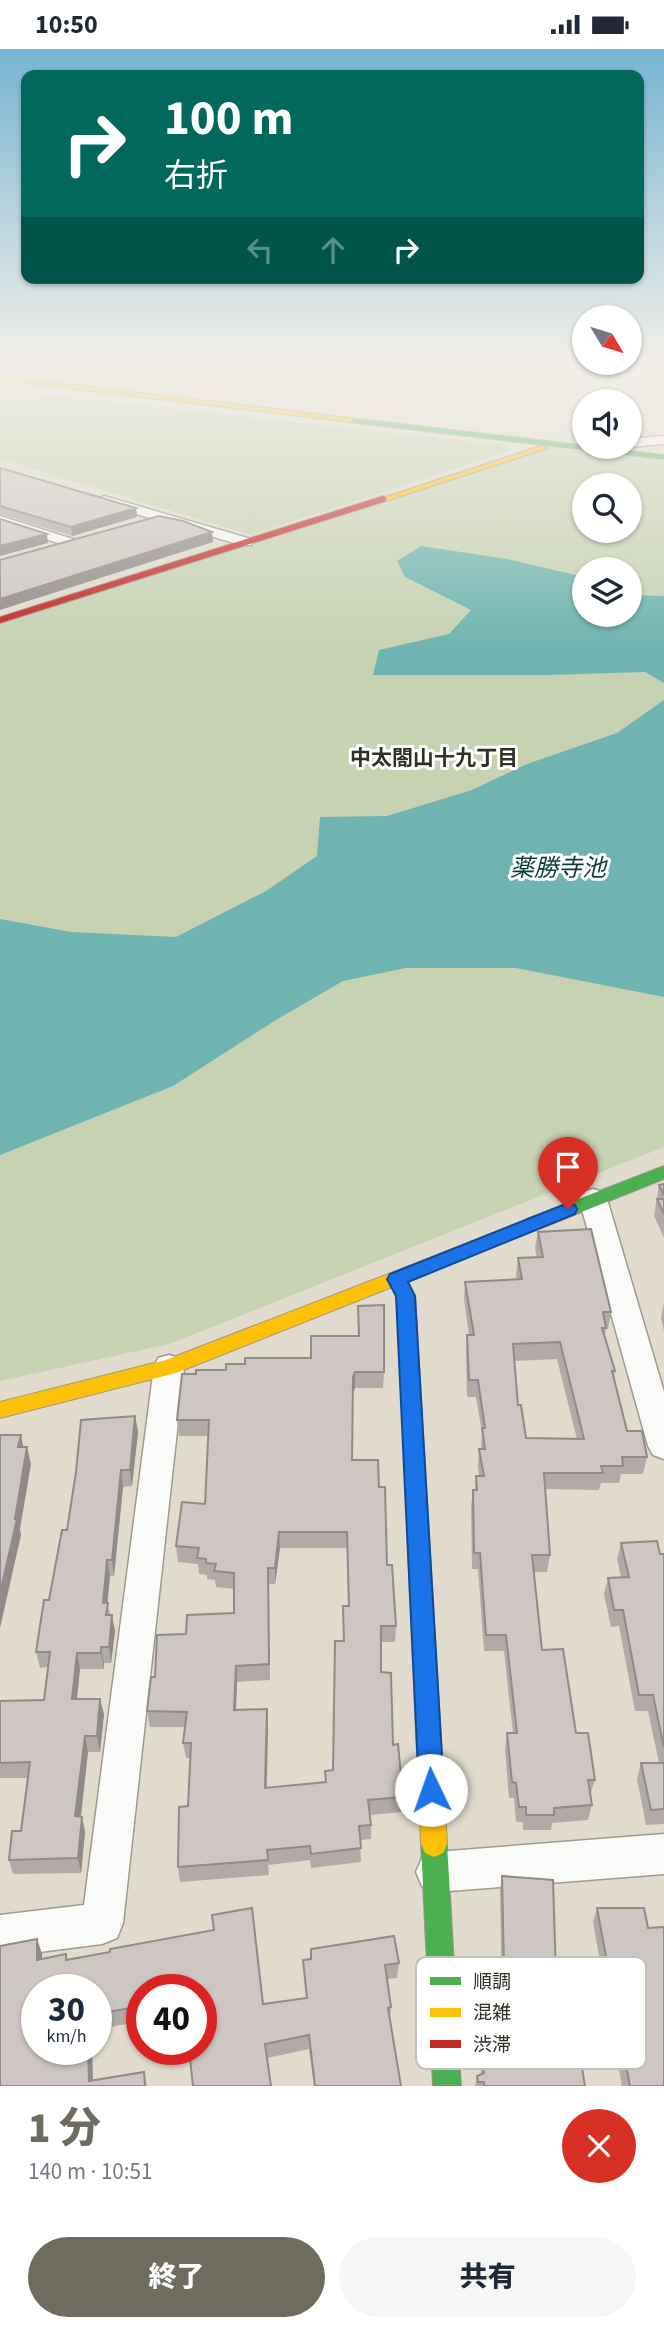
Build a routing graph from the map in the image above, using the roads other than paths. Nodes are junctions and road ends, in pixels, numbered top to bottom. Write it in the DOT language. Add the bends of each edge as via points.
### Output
graph roads {
  1 [pos="520,456"];
  2 [pos="86,494"];
  3 [pos="160,518"];
  4 [pos="0,520"];
  5 [pos="135,525"];
  6 [pos="246,542"];
  7 [pos="47,550"];
  8 [pos="0,620"];
  9 [pos="664,1172"];
  10 [pos="593,1199"];
  11 [pos="397,1279"];
  12 [pos="169,1367"];
  13 [pos="0,1411"];
  14 [pos="664,1446"];
  15 [pos="664,1854"];
  16 [pos="436,1872"];
  17 [pos="0,1936"];
  18 [pos="440,1957"];
  1 -- 6 [label="street"];
  2 -- 3 [label="street"];
  3 -- 5 [label="street"];
  3 -- 6 [label="street"];
  4 -- 7 [label="street" via="77,541"];
  6 -- 8 [label="street"];
  9 -- 10 [label="street"];
  10 -- 11 [label="street"];
  10 -- 14 [label="street"];
  11 -- 12 [label="street"];
  11 -- 16 [label="street" via="406,1296"];
  12 -- 13 [label="street"];
  12 -- 17 [label="street" via="102,1923"];
  15 -- 16 [label="street"];
  16 -- 18 [label="street"];
}
